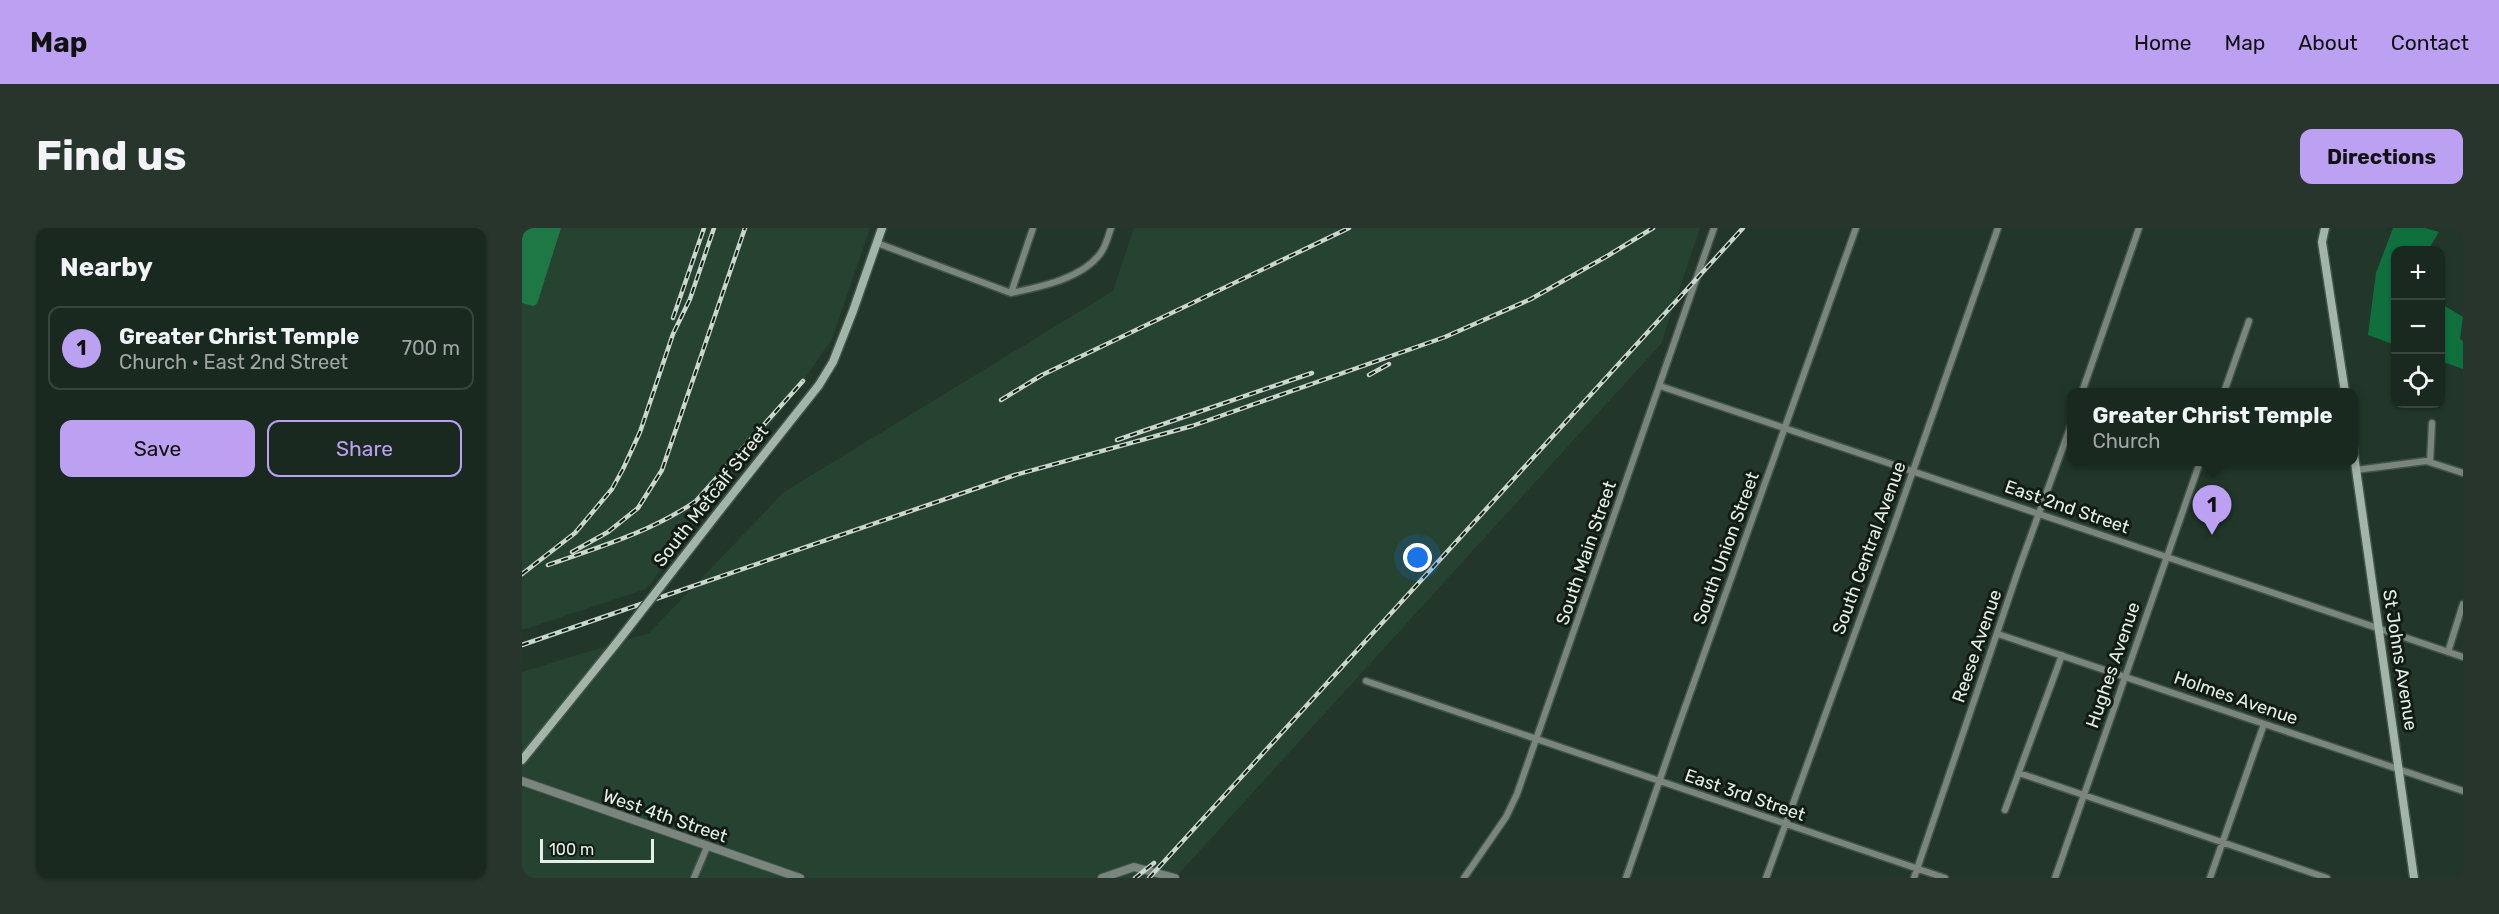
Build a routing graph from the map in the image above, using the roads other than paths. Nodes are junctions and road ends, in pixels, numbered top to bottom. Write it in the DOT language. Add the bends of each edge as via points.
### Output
graph roads {
  1 [pos="882,228"];
  2 [pos="1033,228"];
  3 [pos="1111,228"];
  4 [pos="1714,228"];
  5 [pos="1856,228"];
  6 [pos="1998,228"];
  7 [pos="2139,228"];
  8 [pos="2320,228"];
  9 [pos="2325,228"];
  10 [pos="2322,242"];
  11 [pos="877,243"];
  12 [pos="1011,292"];
  13 [pos="2248,321"];
  14 [pos="1660,387"];
  15 [pos="2084,388"];
  16 [pos="2226,388"];
  17 [pos="2343,388"];
  18 [pos="2432,423"];
  19 [pos="1786,428"];
  20 [pos="2067,436"];
  21 [pos="2430,462"];
  22 [pos="2199,466"];
  23 [pos="2355,466"];
  24 [pos="2356,470"];
  25 [pos="1913,471"];
  26 [pos="2463,473"];
  27 [pos="2040,514"];
  28 [pos="2167,556"];
  29 [pos="2463,604"];
  30 [pos="2378,628"];
  31 [pos="1998,634"];
  32 [pos="2448,652"];
  33 [pos="2062,655"];
  34 [pos="2463,657"];
  35 [pos="2124,675"];
  36 [pos="1366,681"];
  37 [pos="2264,724"];
  38 [pos="1535,740"];
  39 [pos="522,760"];
  40 [pos="2401,771"];
  41 [pos="2019,773"];
  42 [pos="522,781"];
  43 [pos="1659,781"];
  44 [pos="2463,791"];
  45 [pos="2084,794"];
  46 [pos="2005,810"];
  47 [pos="1785,824"];
  48 [pos="2223,842"];
  49 [pos="707,846"];
  50 [pos="1917,868"];
  51 [pos="694,878"];
  52 [pos="800,878"];
  53 [pos="1102,878"];
  54 [pos="1174,878"];
  55 [pos="1464,878"];
  56 [pos="1626,878"];
  57 [pos="1766,878"];
  58 [pos="1914,878"];
  59 [pos="1945,878"];
  60 [pos="2055,878"];
  61 [pos="2210,878"];
  62 [pos="2327,878"];
  63 [pos="2414,878"];
  1 -- 11 [label="main road, South Metcalf Street"];
  2 -- 12 [label="street"];
  3 -- 12 [label="street" via="1102,253 1085,267 1063,278"];
  4 -- 14 [label="street, South Main Street"];
  5 -- 19 [label="street, South Union Street"];
  6 -- 25 [label="street, South Central Avenue"];
  7 -- 15 [label="street"];
  8 -- 10 [label="street"];
  9 -- 10 [label="main road"];
  10 -- 17 [label="main road"];
  11 -- 12 [label="street"];
  11 -- 39 [label="main road, South Metcalf Street, bridge" via="824,377"];
  13 -- 16 [label="street"];
  14 -- 19 [label="street, East 2nd Street"];
  14 -- 38 [label="street, South Main Street"];
  18 -- 21 [label="street"];
  19 -- 25 [label="street, East 2nd Street"];
  19 -- 43 [label="street, South Union Street"];
  20 -- 27 [label="street, Reese Avenue"];
  21 -- 24 [label="street"];
  21 -- 26 [label="street"];
  22 -- 28 [label="street, Hughes Avenue"];
  23 -- 24 [label="main road, St Johns Avenue"];
  24 -- 30 [label="main road, St Johns Avenue"];
  25 -- 27 [label="street, East 2nd Street"];
  25 -- 47 [label="street, South Central Avenue"];
  27 -- 28 [label="street, East 2nd Street"];
  27 -- 31 [label="street, Reese Avenue"];
  28 -- 30 [label="street, East 2nd Street"];
  28 -- 35 [label="street, Hughes Avenue"];
  29 -- 32 [label="street"];
  30 -- 32 [label="street, East 2nd Street"];
  30 -- 40 [label="main road, St Johns Avenue"];
  31 -- 33 [label="street, Holmes Avenue"];
  31 -- 50 [label="street, Reese Avenue"];
  32 -- 34 [label="street, East 2nd Street"];
  33 -- 35 [label="street, Holmes Avenue"];
  33 -- 41 [label="street"];
  35 -- 37 [label="street, Holmes Avenue"];
  35 -- 45 [label="street, Hughes Avenue"];
  36 -- 38 [label="street, East 3rd Street"];
  37 -- 40 [label="street, Holmes Avenue"];
  37 -- 48 [label="street"];
  38 -- 43 [label="street, East 3rd Street"];
  38 -- 55 [label="street, South Main Street" via="1506,817"];
  40 -- 44 [label="street, Holmes Avenue"];
  40 -- 63 [label="main road, St Johns Avenue"];
  41 -- 45 [label="street"];
  41 -- 46 [label="street"];
  42 -- 49 [label="street, West 4th Street"];
  43 -- 47 [label="street, East 3rd Street"];
  43 -- 56 [label="street, South Union Street"];
  45 -- 48 [label="street"];
  45 -- 60 [label="street, Hughes Avenue"];
  47 -- 50 [label="street, East 3rd Street"];
  47 -- 57 [label="street, South Central Avenue"];
  48 -- 61 [label="street"];
  48 -- 62 [label="street"];
  49 -- 51 [label="street"];
  49 -- 52 [label="street, West 4th Street"];
  50 -- 58 [label="street, Reese Avenue"];
  50 -- 59 [label="street, East 3rd Street"];
  53 -- 54 [label="street" via="1134,867"];
}
